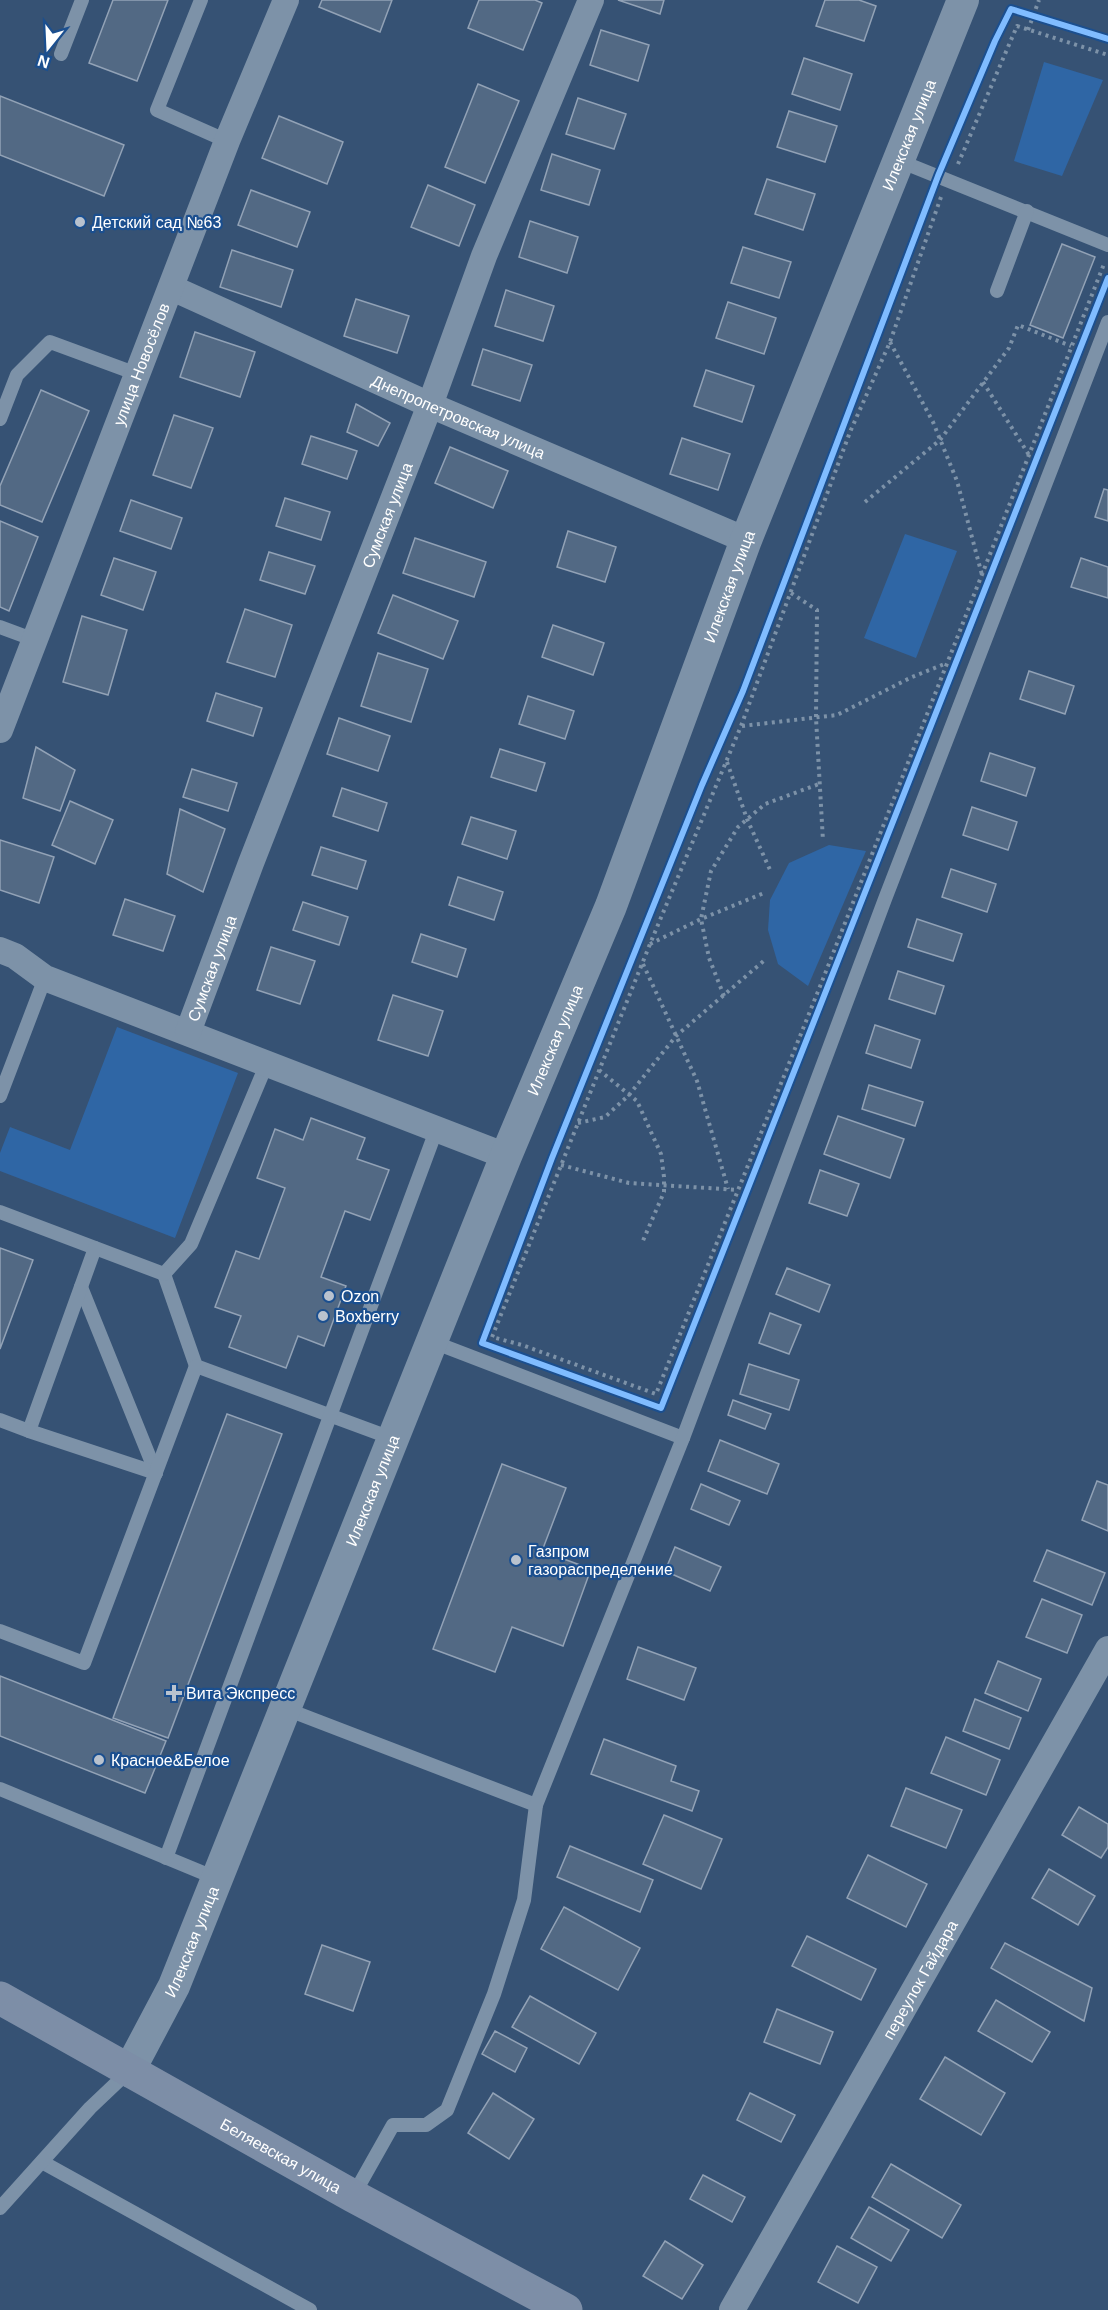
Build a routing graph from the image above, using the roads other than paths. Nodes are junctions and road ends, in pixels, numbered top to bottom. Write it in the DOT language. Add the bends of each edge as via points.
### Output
graph roads {
  1 [pos="82,0"];
  2 [pos="201,0"];
  3 [pos="286,0"];
  4 [pos="591,0"];
  5 [pos="963,0"];
  6 [pos="61,54"];
  7 [pos="227,141"];
  8 [pos="897,160"];
  9 [pos="1027,211"];
  10 [pos="1108,245"];
  11 [pos="172,288"];
  12 [pos="997,291"];
  13 [pos="1108,322"];
  14 [pos="137,374"];
  15 [pos="430,405"];
  16 [pos="0,419"];
  17 [pos="746,540"];
  18 [pos="0,627"];
  19 [pos="35,640"];
  20 [pos="0,730"];
  21 [pos="0,950"];
  22 [pos="45,978"];
  23 [pos="188,1032"];
  24 [pos="267,1063"];
  25 [pos="0,1096"];
  26 [pos="437,1128"];
  27 [pos="507,1155"];
  28 [pos="0,1212"];
  29 [pos="95,1248"];
  30 [pos="164,1274"];
  31 [pos="81,1287"];
  32 [pos="434,1342"];
  33 [pos="196,1366"];
  34 [pos="329,1416"];
  35 [pos="0,1420"];
  36 [pos="29,1431"];
  37 [pos="683,1438"];
  38 [pos="394,1439"];
  39 [pos="156,1473"];
  40 [pos="0,1631"];
  41 [pos="1108,1649"];
  42 [pos="286,1709"];
  43 [pos="0,1789"];
  44 [pos="536,1805"];
  45 [pos="166,1858"];
  46 [pos="218,1879"];
  47 [pos="0,1998"];
  48 [pos="129,2071"];
  49 [pos="42,2162"];
  50 [pos="353,2196"];
  51 [pos="0,2208"];
  52 [pos="310,2310"];
  53 [pos="566,2310"];
  54 [pos="732,2310"];
  1 -- 6 [label="lane"];
  2 -- 7 [label="lane" via="157,110"];
  3 -- 7 [label="street, улица Новосёлов"];
  4 -- 15 [label="street, Сумская улица" via="484,256"];
  5 -- 8 [label="street, Илекская улица"];
  7 -- 11 [label="street, улица Новосёлов"];
  8 -- 9 [label="lane"];
  8 -- 17 [label="street, Илекская улица"];
  9 -- 10 [label="lane"];
  9 -- 12 [label="lane"];
  11 -- 14 [label="street, улица Новосёлов"];
  11 -- 15 [label="street, Днепропетровская улица"];
  13 -- 37 [label="lane"];
  14 -- 16 [label="lane" via="50,342 17,375"];
  14 -- 19 [label="street, улица Новосёлов"];
  15 -- 17 [label="street, Днепропетровская улица"];
  15 -- 23 [label="street, Сумская улица"];
  17 -- 27 [label="street, Илекская улица" via="610,906"];
  18 -- 19 [label="lane"];
  19 -- 20 [label="street, улица Новосёлов"];
  21 -- 22 [label="street"];
  22 -- 23 [label="street"];
  22 -- 25 [label="lane"];
  23 -- 24 [label="street"];
  24 -- 26 [label="street"];
  24 -- 30 [label="lane" via="191,1244"];
  26 -- 27 [label="street"];
  26 -- 34 [label="lane"];
  27 -- 32 [label="street, Илекская улица"];
  28 -- 29 [label="lane"];
  29 -- 30 [label="lane"];
  29 -- 31 [label="lane"];
  30 -- 33 [label="lane"];
  31 -- 36 [label="lane"];
  31 -- 39 [label="lane"];
  32 -- 37 [label="lane"];
  32 -- 38 [label="street, Илекская улица"];
  33 -- 34 [label="lane"];
  33 -- 39 [label="lane"];
  34 -- 38 [label="lane"];
  34 -- 45 [label="lane"];
  35 -- 36 [label="lane"];
  36 -- 39 [label="lane"];
  37 -- 44 [label="lane"];
  38 -- 42 [label="street, Илекская улица"];
  39 -- 40 [label="lane" via="84,1663"];
  41 -- 54 [label="street, переулок Гайдара"];
  42 -- 44 [label="lane"];
  42 -- 46 [label="street, Илекская улица"];
  43 -- 45 [label="lane"];
  44 -- 50 [label="lane" via="524,1900 494,1994 447,2110 426,2125 393,2125"];
  45 -- 46 [label="lane"];
  46 -- 48 [label="street, Илекская улица" via="174,1986"];
  47 -- 48 [label="main road, Беляевская улица"];
  48 -- 49 [label="lane"];
  48 -- 50 [label="main road, Беляевская улица"];
  49 -- 51 [label="lane"];
  49 -- 52 [label="lane"];
  50 -- 53 [label="main road, Беляевская улица"];
}
